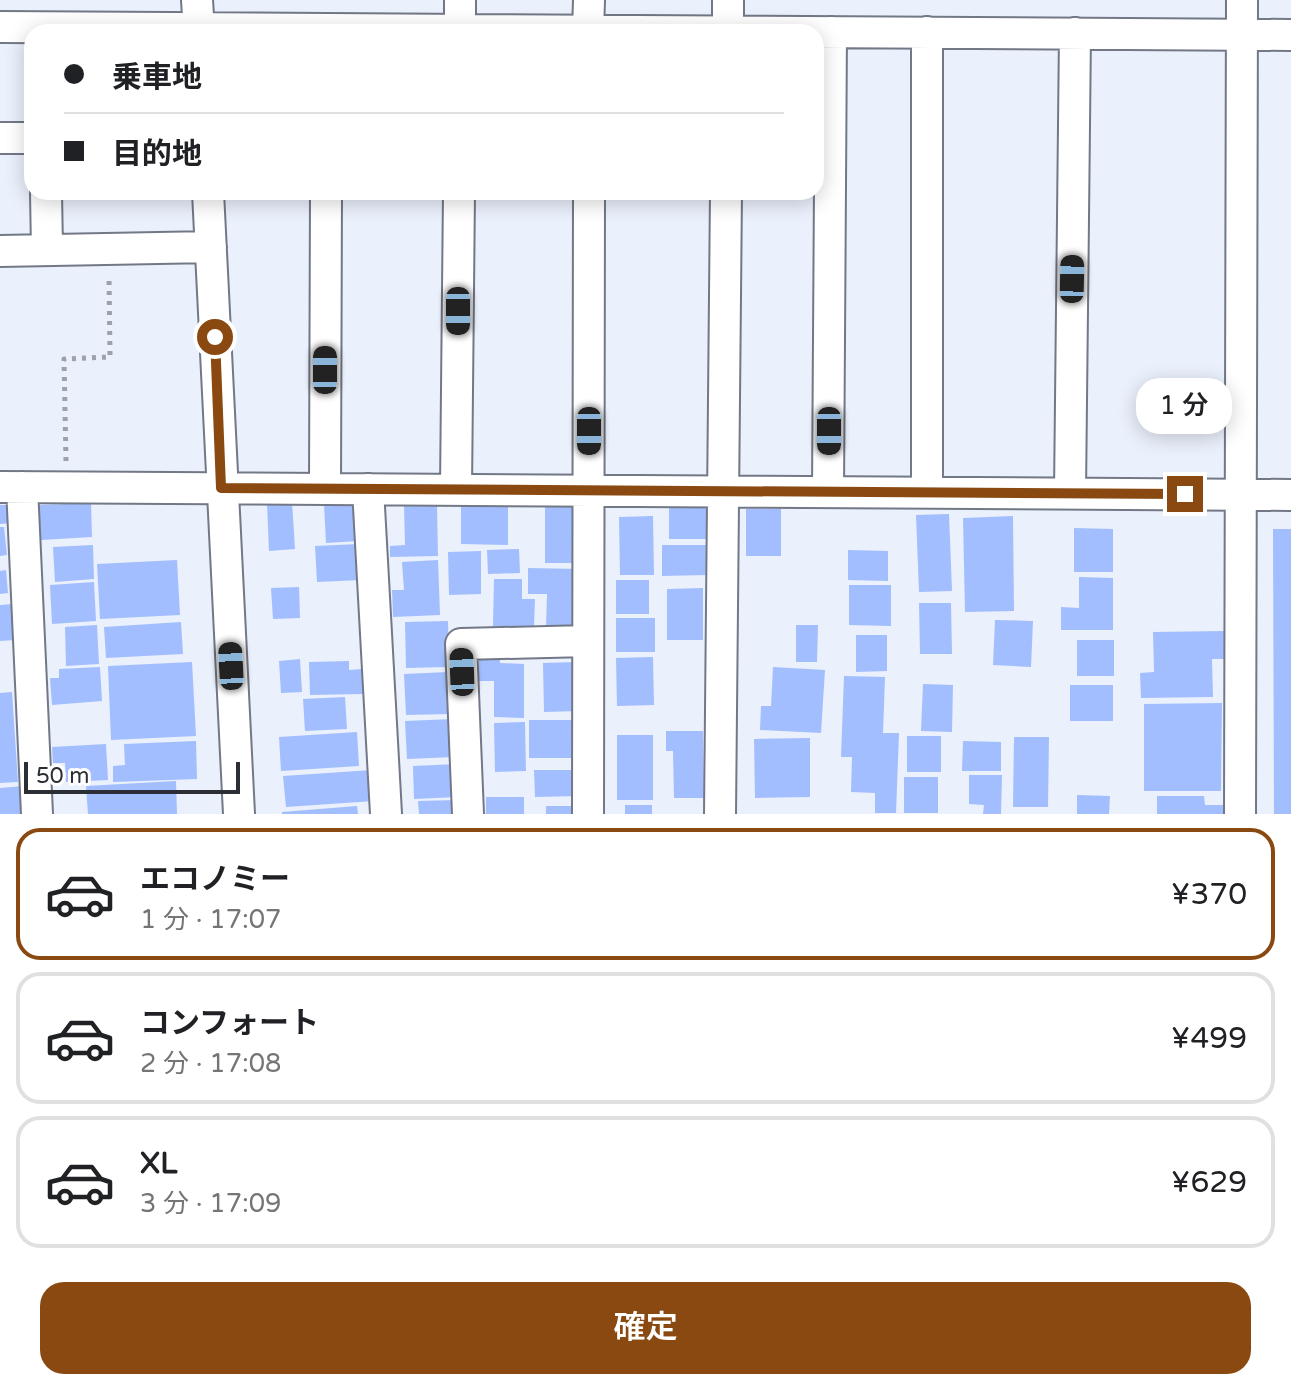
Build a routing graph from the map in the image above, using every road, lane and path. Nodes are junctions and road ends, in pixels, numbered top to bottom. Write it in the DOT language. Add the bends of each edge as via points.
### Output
graph roads {
  1 [pos="589,0"];
  2 [pos="728,0"];
  3 [pos="1242,0"];
  4 [pos="198,20"];
  5 [pos="326,20"];
  6 [pos="460,21"];
  7 [pos="137,24"];
  8 [pos="498,24"];
  9 [pos="588,24"];
  10 [pos="728,24"];
  11 [pos="0,27"];
  12 [pos="24,29"];
  13 [pos="824,32"];
  14 [pos="831,32"];
  15 [pos="927,32"];
  16 [pos="1075,33"];
  17 [pos="1242,34"];
  18 [pos="1291,35"];
  19 [pos="0,138"];
  20 [pos="24,138"];
  21 [pos="46,200"];
  22 [pos="208,200"];
  23 [pos="326,200"];
  24 [pos="459,200"];
  25 [pos="589,200"];
  26 [pos="726,200"];
  27 [pos="211,247"];
  28 [pos="47,250"];
  29 [pos="0,251"];
  30 [pos="109,272"];
  31 [pos="67,474"];
  32 [pos="11,487"];
  33 [pos="221,488"];
  34 [pos="325,488"];
  35 [pos="368,489"];
  36 [pos="456,489"];
  37 [pos="589,490"];
  38 [pos="723,490"];
  39 [pos="828,492"];
  40 [pos="927,492"];
  41 [pos="1070,493"];
  42 [pos="1242,494"];
  43 [pos="1291,495"];
  44 [pos="588,641"];
  45 [pos="37,814"];
  46 [pos="239,814"];
  47 [pos="386,814"];
  48 [pos="468,814"];
  49 [pos="588,814"];
  50 [pos="720,814"];
  51 [pos="1240,814"];
  1 -- 9 [label="street"];
  2 -- 10 [label="street"];
  3 -- 17 [label="street"];
  4 -- 5 [label="street"];
  4 -- 7 [label="street"];
  5 -- 6 [label="street"];
  6 -- 8 [label="street"];
  11 -- 12 [label="street"];
  13 -- 14 [label="street"];
  14 -- 15 [label="street"];
  14 -- 39 [label="street"];
  15 -- 16 [label="street"];
  15 -- 40 [label="street"];
  16 -- 17 [label="street"];
  16 -- 41 [label="street"];
  17 -- 18 [label="street"];
  17 -- 42 [label="street"];
  19 -- 20 [label="street"];
  21 -- 28 [label="street"];
  22 -- 27 [label="street"];
  23 -- 34 [label="street"];
  24 -- 36 [label="street"];
  25 -- 37 [label="street"];
  26 -- 38 [label="street"];
  27 -- 28 [label="street"];
  27 -- 33 [label="street"];
  28 -- 29 [label="street"];
  30 -- 31 [label="path" via="110,357 64,359"];
  32 -- 33 [label="street"];
  32 -- 45 [label="street"];
  33 -- 34 [label="street"];
  33 -- 46 [label="street"];
  34 -- 35 [label="street"];
  35 -- 36 [label="street"];
  35 -- 47 [label="street"];
  36 -- 37 [label="street"];
  37 -- 38 [label="street"];
  37 -- 44 [label="street"];
  38 -- 39 [label="street"];
  38 -- 50 [label="street"];
  39 -- 40 [label="street"];
  40 -- 41 [label="street"];
  41 -- 42 [label="street"];
  42 -- 43 [label="street"];
  42 -- 51 [label="street"];
  44 -- 48 [label="street" via="461,644"];
  44 -- 49 [label="street"];
}
